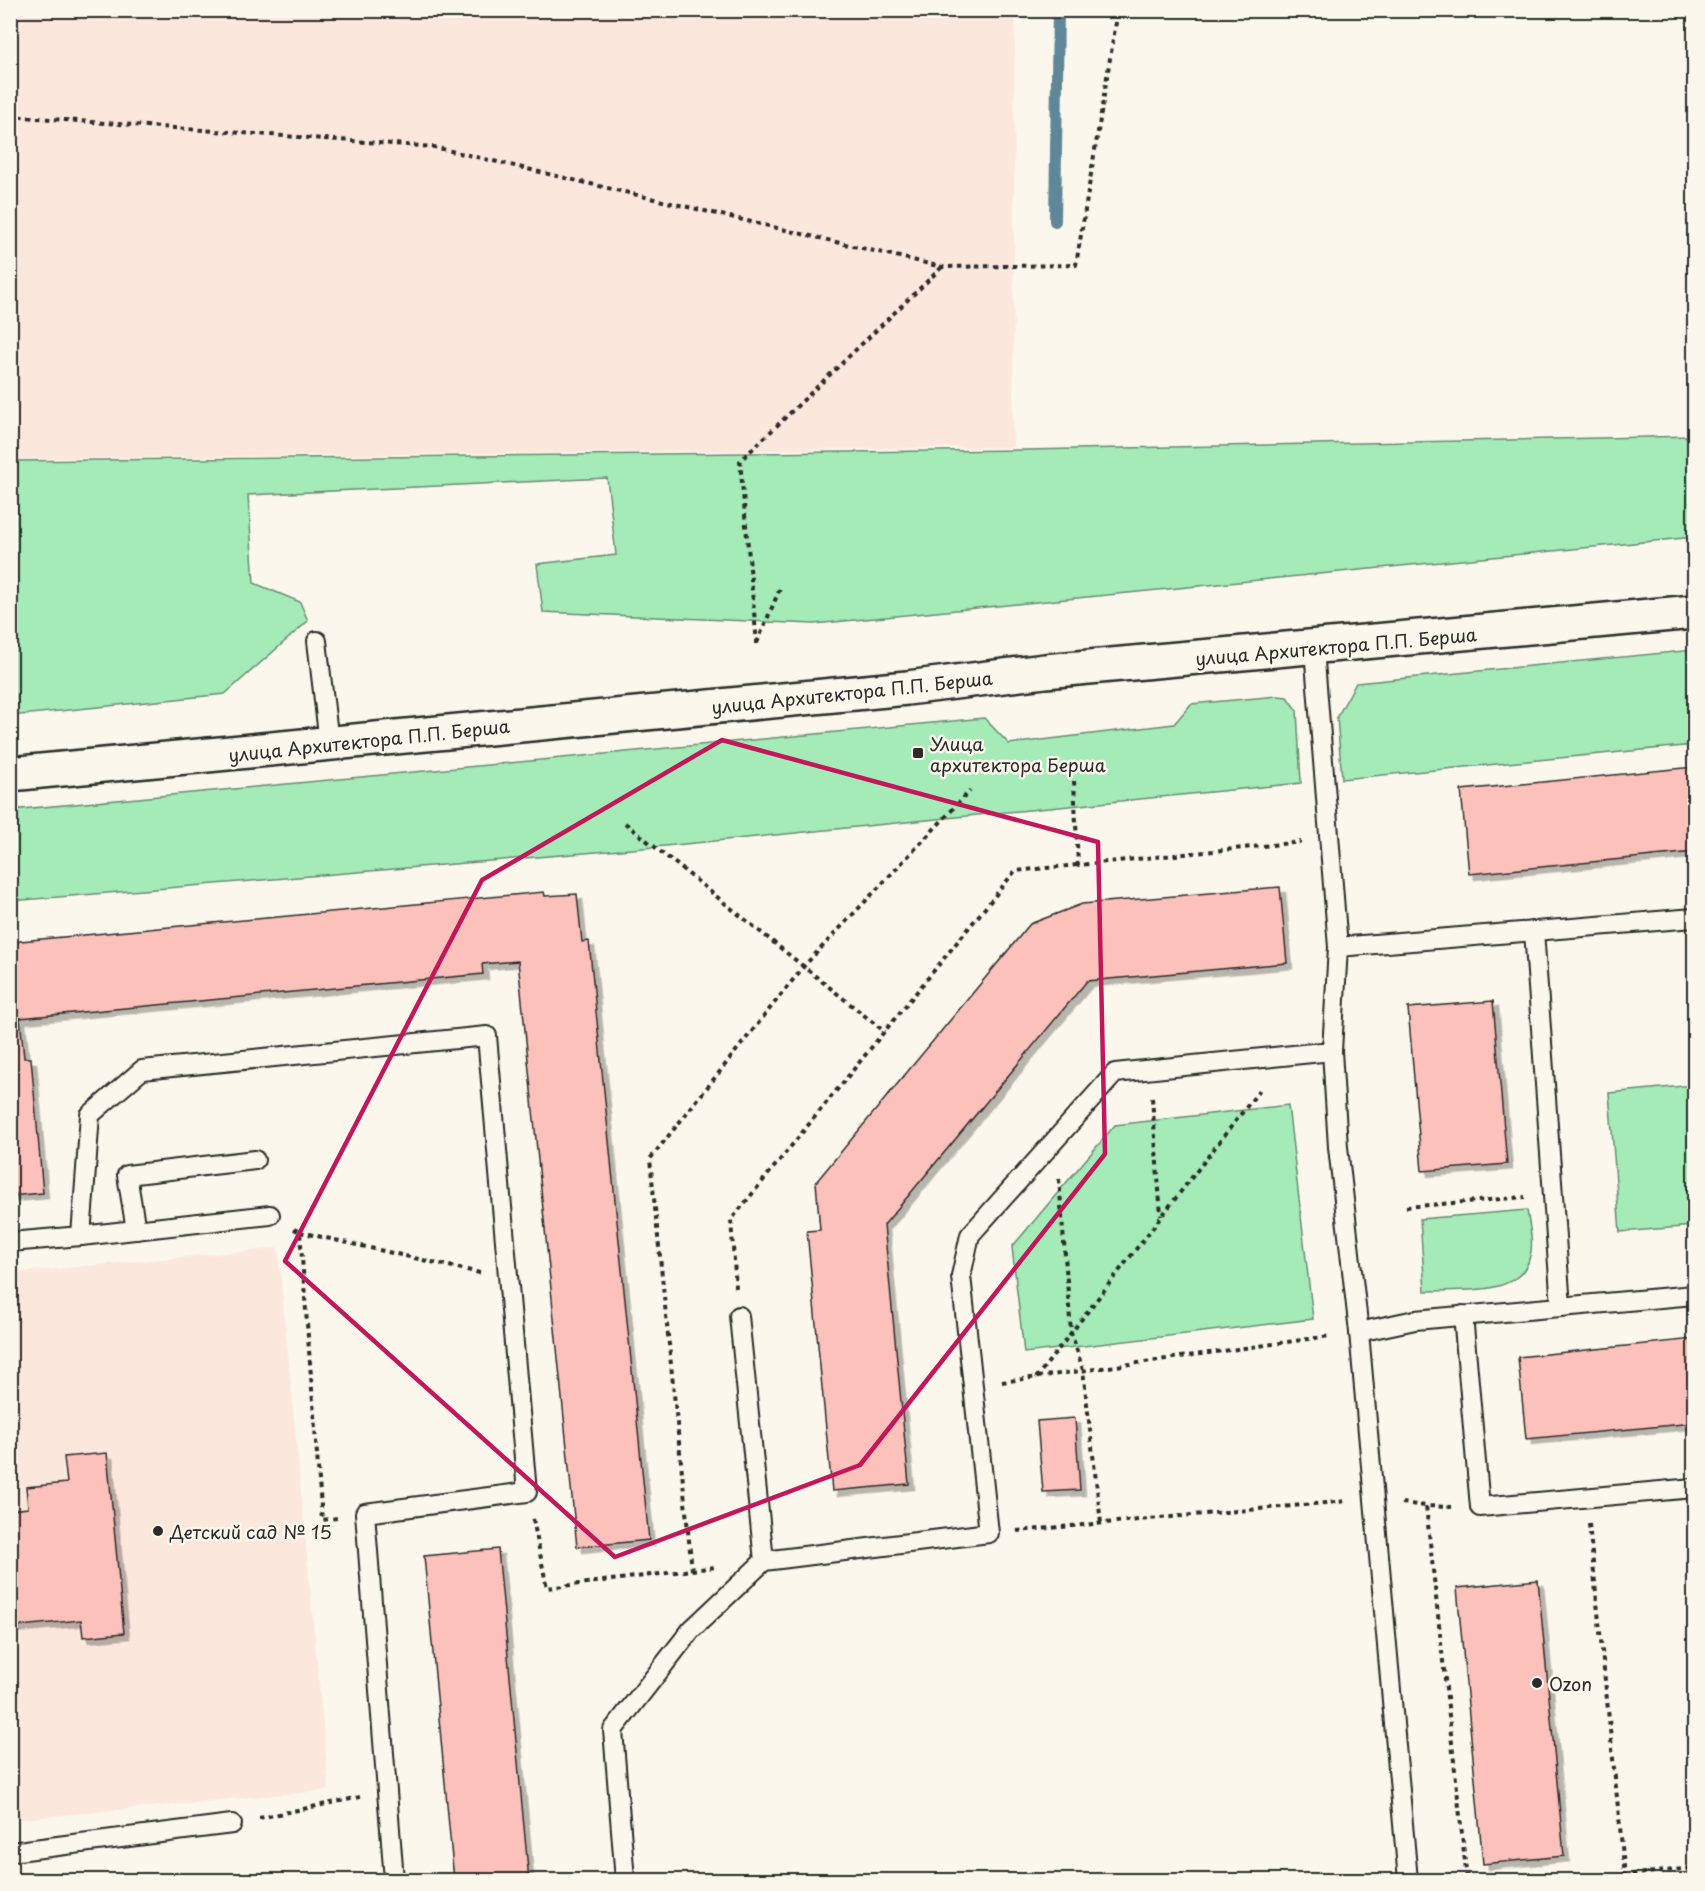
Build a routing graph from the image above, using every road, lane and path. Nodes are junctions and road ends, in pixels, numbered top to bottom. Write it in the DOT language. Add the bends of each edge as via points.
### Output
graph roads {
  1 [pos="1118,10"];
  2 [pos="10,116"];
  3 [pos="942,267"];
  4 [pos="781,586"];
  5 [pos="1695,612"];
  6 [pos="317,641"];
  7 [pos="1314,649"];
  8 [pos="329,743"];
  9 [pos="10,774"];
  10 [pos="1074,781"];
  11 [pos="970,791"];
  12 [pos="625,823"];
  13 [pos="1329,839"];
  14 [pos="1078,865"];
  15 [pos="1695,918"];
  16 [pos="1534,931"];
  17 [pos="1338,947"];
  18 [pos="804,966"];
  19 [pos="885,1032"];
  20 [pos="1332,1051"];
  21 [pos="1286,1056"];
  22 [pos="1150,1070"];
  23 [pos="1056,1139"];
  24 [pos="255,1160"];
  25 [pos="1533,1196"];
  26 [pos="1406,1207"];
  27 [pos="270,1215"];
  28 [pos="1161,1217"];
  29 [pos="136,1230"];
  30 [pos="300,1232"];
  31 [pos="81,1236"];
  32 [pos="10,1242"];
  33 [pos="508,1280"];
  34 [pos="1695,1295"];
  35 [pos="1561,1307"];
  36 [pos="1463,1315"];
  37 [pos="739,1316"];
  38 [pos="1071,1332"];
  39 [pos="1359,1332"];
  40 [pos="1083,1370"];
  41 [pos="1036,1378"];
  42 [pos="971,1386"];
  43 [pos="1695,1488"];
  44 [pos="527,1492"];
  45 [pos="1586,1498"];
  46 [pos="1374,1499"];
  47 [pos="1426,1506"];
  48 [pos="1480,1507"];
  49 [pos="364,1513"];
  50 [pos="1101,1523"];
  51 [pos="989,1533"];
  52 [pos="764,1561"];
  53 [pos="692,1570"];
  54 [pos="386,1792"];
  55 [pos="232,1824"];
  56 [pos="10,1852"];
  57 [pos="1695,1868"];
  58 [pos="1625,1876"];
  59 [pos="394,1881"];
  60 [pos="625,1881"];
  61 [pos="1408,1881"];
  62 [pos="1467,1881"];
  63 [pos="1578,1881"];
  1 -- 3 [label="path" via="1076,265"];
  2 -- 3 [label="path" via="434,147"];
  3 -- 4 [label="path" via="740,461 757,644"];
  5 -- 7 [label="street, улица Архитектора П.П. Берша"];
  6 -- 8 [label="lane"];
  7 -- 8 [label="street, улица Архитектора П.П. Берша" via="1045,671 896,689"];
  7 -- 13 [label="lane"];
  8 -- 9 [label="street, улица Архитектора П.П. Берша"];
  10 -- 14 [label="path"];
  11 -- 18 [label="path"];
  12 -- 18 [label="path"];
  13 -- 14 [label="path"];
  13 -- 17 [label="lane"];
  14 -- 19 [label="path" via="1015,871"];
  15 -- 16 [label="lane"];
  16 -- 17 [label="lane"];
  16 -- 35 [label="lane"];
  17 -- 20 [label="lane"];
  18 -- 19 [label="path"];
  18 -- 53 [label="path" via="650,1159"];
  19 -- 37 [label="path" via="730,1220"];
  20 -- 21 [label="lane"];
  20 -- 39 [label="lane" via="1338,1147"];
  21 -- 22 [label="lane"];
  21 -- 28 [label="path"];
  22 -- 23 [label="lane" via="1115,1073"];
  22 -- 28 [label="path"];
  23 -- 38 [label="path"];
  23 -- 42 [label="lane" via="970,1235 961,1276"];
  24 -- 29 [label="lane" via="127,1175"];
  25 -- 26 [label="path"];
  27 -- 29 [label="lane"];
  27 -- 30 [label="path"];
  28 -- 38 [label="path"];
  29 -- 31 [label="lane"];
  30 -- 33 [label="path"];
  30 -- 49 [label="path" via="322,1520"];
  31 -- 32 [label="lane"];
  31 -- 33 [label="lane" via="90,1115 142,1070 487,1036"];
  33 -- 44 [label="lane"];
  34 -- 35 [label="lane"];
  35 -- 36 [label="lane"];
  36 -- 39 [label="lane"];
  36 -- 48 [label="lane"];
  37 -- 52 [label="lane"];
  38 -- 40 [label="path"];
  38 -- 41 [label="path"];
  39 -- 40 [label="path"];
  39 -- 46 [label="lane"];
  40 -- 41 [label="path"];
  40 -- 50 [label="path"];
  41 -- 42 [label="path"];
  42 -- 51 [label="lane"];
  43 -- 45 [label="lane"];
  44 -- 49 [label="lane"];
  44 -- 53 [label="path" via="546,1588"];
  45 -- 48 [label="lane"];
  45 -- 58 [label="path"];
  46 -- 47 [label="path"];
  46 -- 50 [label="path"];
  46 -- 61 [label="lane"];
  47 -- 48 [label="path"];
  47 -- 62 [label="path"];
  49 -- 54 [label="lane"];
  50 -- 51 [label="path"];
  51 -- 52 [label="lane"];
  52 -- 53 [label="path"];
  52 -- 60 [label="lane" via="691,1630 613,1730"];
  54 -- 55 [label="path"];
  54 -- 59 [label="lane"];
  55 -- 56 [label="lane"];
  57 -- 58 [label="path"];
  58 -- 63 [label="path"];
}
